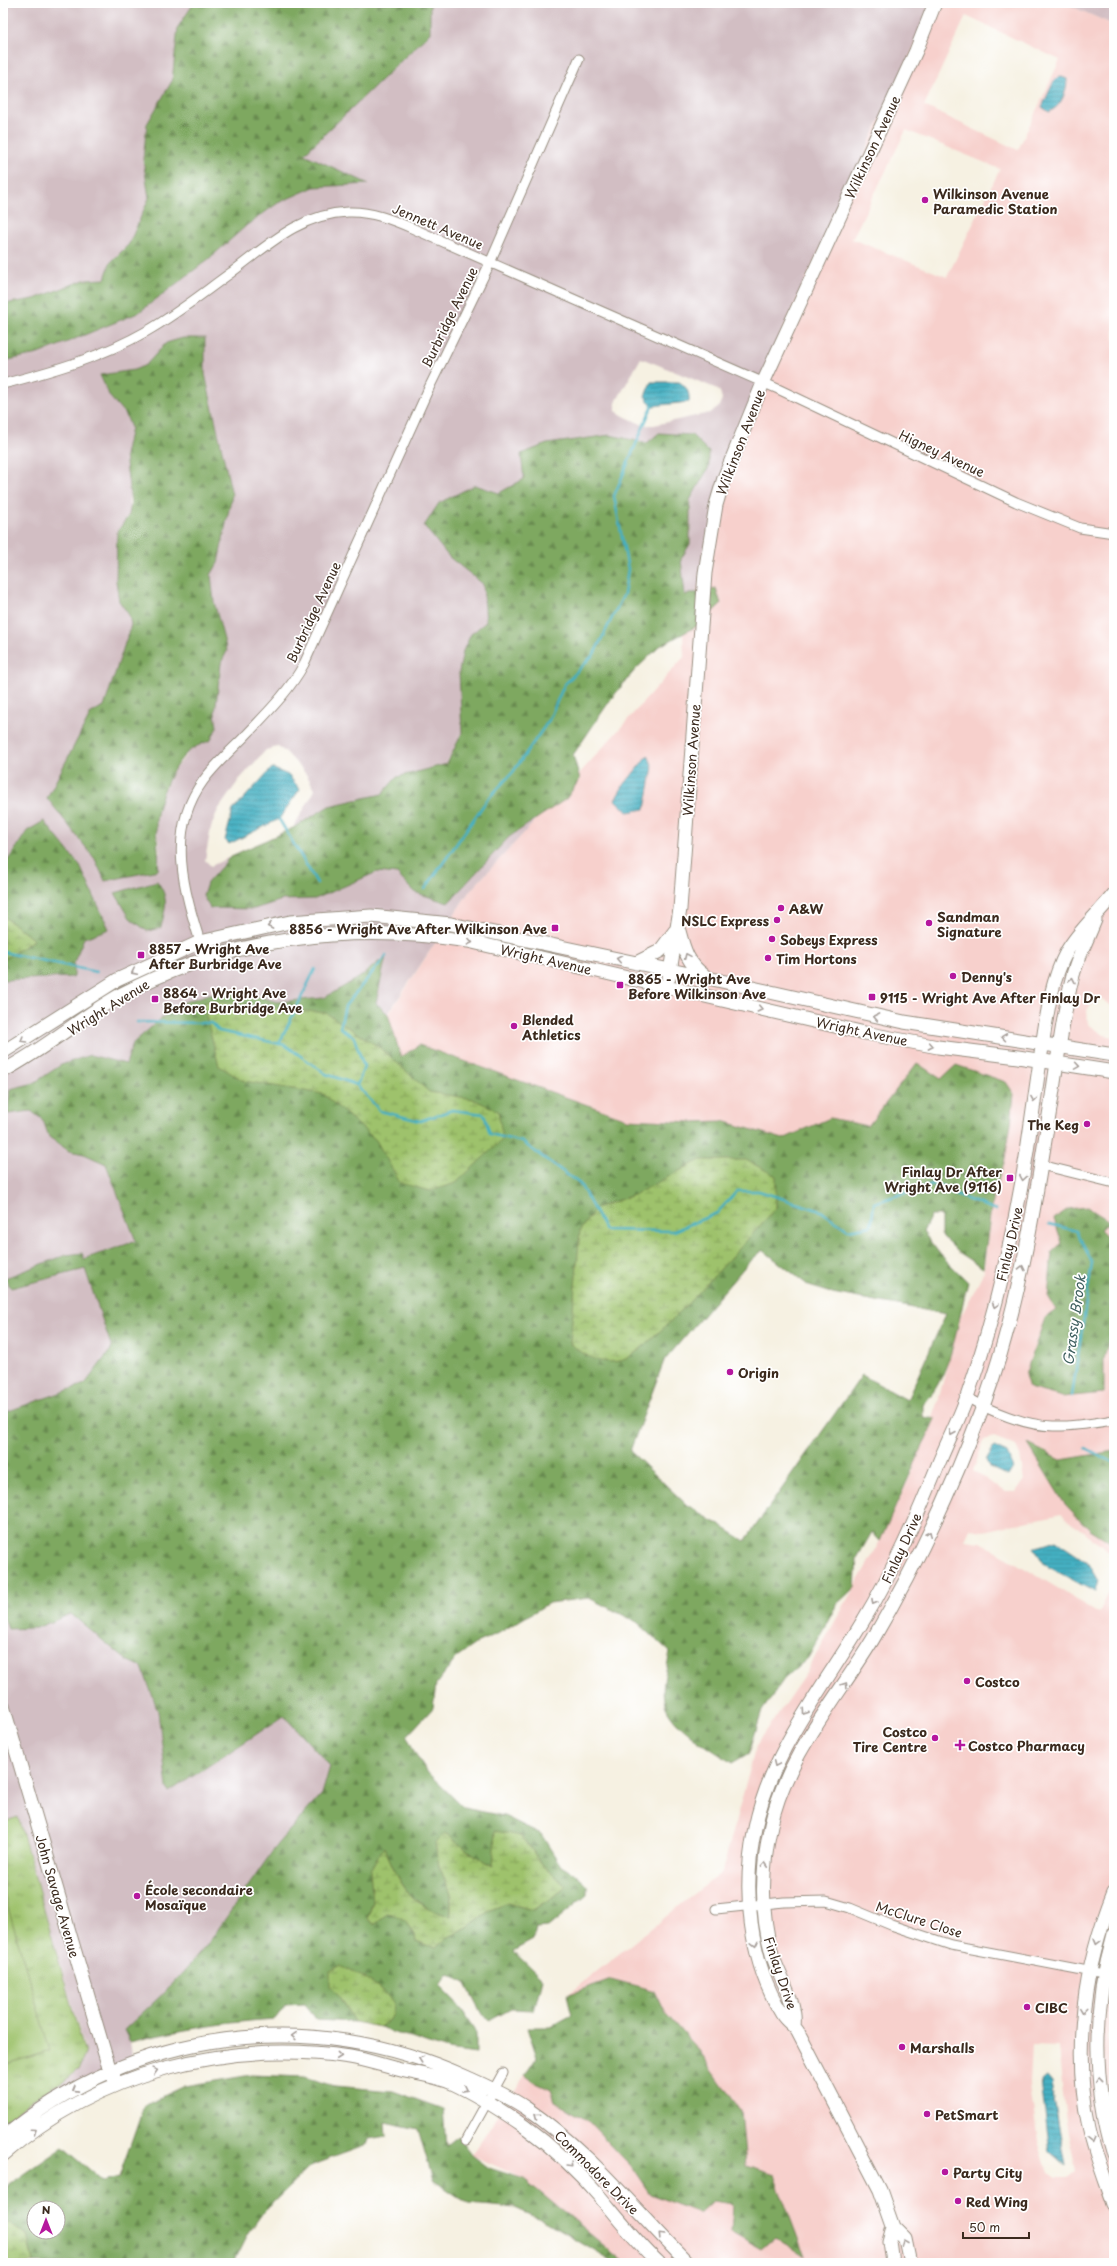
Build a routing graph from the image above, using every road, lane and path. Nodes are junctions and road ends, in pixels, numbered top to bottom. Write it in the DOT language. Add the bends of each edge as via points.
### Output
graph roads {
  1 [pos="935,3"];
  2 [pos="579,59"];
  3 [pos="490,263"];
  4 [pos="763,383"];
  5 [pos="3,384"];
  6 [pos="1114,533"];
  7 [pos="1114,894"];
  8 [pos="1097,915"];
  9 [pos="678,925"];
  10 [pos="200,942"];
  11 [pos="205,958"];
  12 [pos="636,963"];
  13 [pos="671,970"];
  14 [pos="708,978"];
  15 [pos="668,988"];
  16 [pos="1043,1043"];
  17 [pos="1060,1046"];
  18 [pos="3,1052"];
  19 [pos="1114,1055"];
  20 [pos="1040,1060"];
  21 [pos="1057,1063"];
  22 [pos="3,1071"];
  23 [pos="1114,1072"];
  24 [pos="1041,1165"];
  25 [pos="1114,1183"];
  26 [pos="967,1398"];
  27 [pos="983,1407"];
  28 [pos="1114,1420"];
  29 [pos="3,1706"];
  30 [pos="1114,1892"];
  31 [pos="764,1904"];
  32 [pos="749,1905"];
  33 [pos="716,1909"];
  34 [pos="1114,1934"];
  35 [pos="1090,1971"];
  36 [pos="1109,1975"];
  37 [pos="794,2026"];
  38 [pos="110,2071"];
  39 [pos="503,2073"];
  40 [pos="118,2083"];
  41 [pos="489,2096"];
  42 [pos="3,2138"];
  43 [pos="466,2140"];
  44 [pos="1114,2154"];
  45 [pos="3,2155"];
  46 [pos="1114,2205"];
  47 [pos="893,2227"];
  48 [pos="660,2263"];
  49 [pos="688,2263"];
  50 [pos="892,2263"];
  51 [pos="910,2263"];
  1 -- 4 [label="main road, Wilkinson Avenue" via="916,51"];
  2 -- 3 [label="street, Burbridge Avenue"];
  3 -- 4 [label="street, Jennett Avenue"];
  3 -- 5 [label="street, Jennett Avenue" via="386,217 348,212 325,215 292,228 272,240 148,331 113,349 55,370"];
  3 -- 10 [label="street, Burbridge Avenue" via="428,390 302,668 280,698 204,780 192,798 181,837 181,861 184,886"];
  4 -- 6 [label="street, Higney Avenue" via="1016,502 1080,528"];
  4 -- 9 [label="main road, Wilkinson Avenue" via="724,478 709,538"];
  7 -- 8 [label="main road"];
  8 -- 16 [label="main road, Finlay Drive" via="1077,936 1057,975 1045,1023"];
  17 -- 8 [label="main road, Finlay Drive, one-way" via="1073,974"];
  9 -- 12 [label="main road" via="660,951"];
  9 -- 13 [label="main road, Wilkinson Avenue"];
  14 -- 9 [label="main road, one-way" via="694,968 687,958"];
  10 -- 11 [label="street, Burbridge Avenue"];
  12 -- 10 [label="main road, Wright Avenue, one-way" via="451,924 371,916 290,922"];
  10 -- 18 [label="main road, Wright Avenue, one-way" via="117,980"];
  11 -- 15 [label="main road, Wright Avenue, one-way" via="256,945 331,934 397,933 468,941"];
  11 -- 22 [label="main road, Wright Avenue" via="173,969 121,995 23,1061"];
  12 -- 13 [label="main road, Wright Avenue"];
  13 -- 14 [label="main road, Wright Avenue"];
  13 -- 15 [label="main road, Wilkinson Avenue"];
  16 -- 14 [label="main road, Wright Avenue, one-way" via="904,1022"];
  15 -- 20 [label="main road, Wright Avenue, one-way" via="938,1047"];
  16 -- 17 [label="main road, Wright Avenue"];
  16 -- 20 [label="main road, Finlay Drive"];
  17 -- 19 [label="main road, Wright Avenue"];
  17 -- 21 [label="main road, Finlay Drive"];
  20 -- 21 [label="main road, Wright Avenue"];
  20 -- 26 [label="main road, Finlay Drive, one-way" via="1014,1229"];
  21 -- 23 [label="main road, Wright Avenue, one-way"];
  21 -- 24 [label="main road, Finlay Drive"];
  24 -- 25 [label="street"];
  27 -- 24 [label="main road, Finlay Drive, one-way" via="1011,1313 1027,1245"];
  26 -- 27 [label="street"];
  26 -- 32 [label="main road, Finlay Drive, one-way" via="887,1579 794,1730 773,1771 760,1807 752,1844"];
  27 -- 28 [label="street" via="1053,1426"];
  31 -- 27 [label="main road, Finlay Drive, one-way" via="768,1837 775,1808 786,1780 808,1740 874,1637 912,1569 945,1499"];
  29 -- 38 [label="main road, John Savage Avenue"];
  30 -- 35 [label="main road, one-way" via="1100,1930"];
  31 -- 32 [label="street, McClure Close"];
  31 -- 35 [label="street, McClure Close" via="826,1901 951,1945"];
  31 -- 37 [label="main road, Finlay Drive" via="769,1944 796,2013"];
  32 -- 33 [label="street, McClure Close"];
  32 -- 37 [label="main road, Finlay Drive, one-way" via="755,1944 763,1971 784,2018"];
  34 -- 36 [label="main road"];
  35 -- 36 [label="street, McClure Close"];
  35 -- 46 [label="main road, one-way" via="1082,2032 1084,2095 1093,2142"];
  44 -- 36 [label="main road, one-way" via="1103,2111 1098,2061 1099,2018"];
  37 -- 47 [label="main road, Finlay Drive" via="880,2190"];
  38 -- 40 [label="main road, John Savage Avenue"];
  41 -- 38 [label="main road, Commodore Drive, one-way" via="453,2071 397,2051 314,2036 256,2036 204,2042 164,2051"];
  38 -- 42 [label="main road, Commodore Drive, one-way" via="59,2098"];
  39 -- 41 [label="street"];
  40 -- 41 [label="main road, Commodore Drive, one-way" via="142,2074 210,2058 263,2052 300,2052 350,2057 418,2072"];
  45 -- 40 [label="main road, Commodore Drive, one-way" via="51,2119"];
  41 -- 43 [label="street"];
  41 -- 48 [label="main road, Commodore Drive, one-way" via="565,2160 601,2198 631,2236"];
  49 -- 41 [label="main road, Commodore Drive, one-way" via="567,2140 518,2103"];
  47 -- 50 [label="main road, Finlay Drive" via="889,2241"];
  51 -- 47 [label="main road, Finlay Drive, one-way" via="905,2239"];
}
